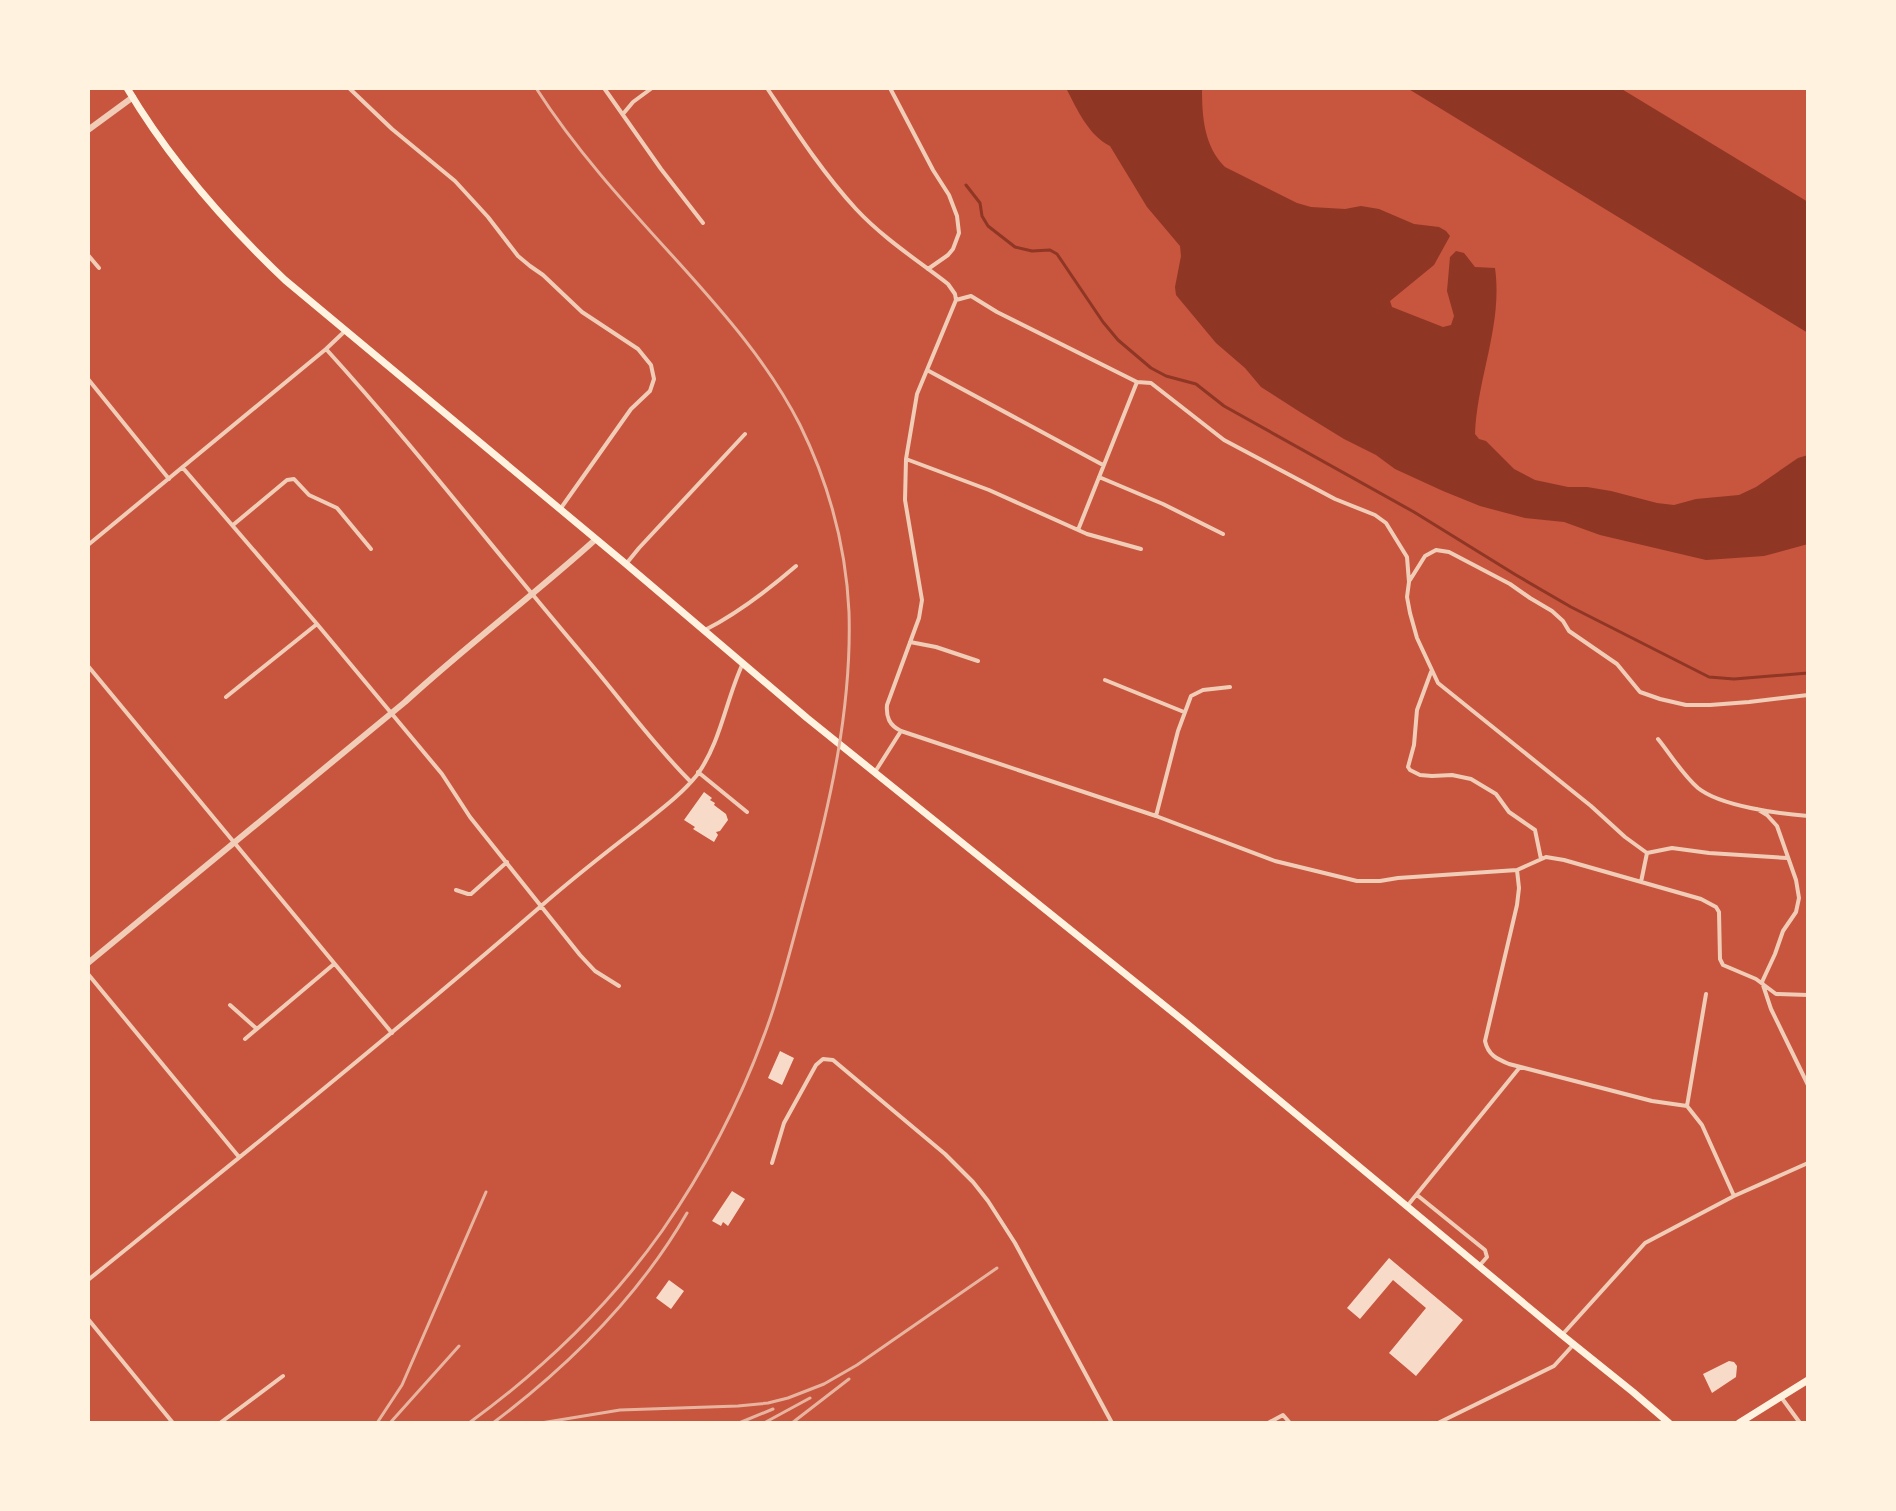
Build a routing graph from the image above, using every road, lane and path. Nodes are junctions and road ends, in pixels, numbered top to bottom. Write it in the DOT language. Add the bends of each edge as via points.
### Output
graph roads {
  1 [pos="127,88"];
  2 [pos="349,88"];
  3 [pos="604,88"];
  4 [pos="652,88"];
  5 [pos="767,88"];
  6 [pos="890,88"];
  7 [pos="133,97"];
  8 [pos="623,114"];
  9 [pos="88,130"];
  10 [pos="703,223"];
  11 [pos="88,255"];
  12 [pos="99,268"];
  13 [pos="928,269"];
  14 [pos="956,300"];
  15 [pos="345,331"];
  16 [pos="326,349"];
  17 [pos="927,370"];
  18 [pos="88,379"];
  19 [pos="1137,382"];
  20 [pos="745,434"];
  21 [pos="906,459"];
  22 [pos="1103,465"];
  23 [pos="183,468"];
  24 [pos="1099,477"];
  25 [pos="169,479"];
  26 [pos="560,510"];
  27 [pos="233,525"];
  28 [pos="1078,530"];
  29 [pos="1223,534"];
  30 [pos="596,539"];
  31 [pos="88,545"];
  32 [pos="371,549"];
  33 [pos="1141,549"];
  34 [pos="626,564"];
  35 [pos="796,566"];
  36 [pos="1409,582"];
  37 [pos="533,594"];
  38 [pos="317,624"];
  39 [pos="705,630"];
  40 [pos="910,642"];
  41 [pos="978,661"];
  42 [pos="743,663"];
  43 [pos="88,666"];
  44 [pos="1432,669"];
  45 [pos="1105,680"];
  46 [pos="1230,687"];
  47 [pos="1808,695"];
  48 [pos="226,697"];
  49 [pos="1185,712"];
  50 [pos="392,713"];
  51 [pos="901,731"];
  52 [pos="1658,739"];
  53 [pos="698,772"];
  54 [pos="875,772"];
  55 [pos="690,781"];
  56 [pos="1757,809"];
  57 [pos="747,812"];
  58 [pos="1156,816"];
  59 [pos="1808,816"];
  60 [pos="233,842"];
  61 [pos="1647,853"];
  62 [pos="1787,858"];
  63 [pos="1541,859"];
  64 [pos="507,862"];
  65 [pos="1517,870"];
  66 [pos="1641,882"];
  67 [pos="456,890"];
  68 [pos="542,905"];
  69 [pos="88,963"];
  70 [pos="334,964"];
  71 [pos="88,974"];
  72 [pos="1762,982"];
  73 [pos="619,986"];
  74 [pos="1706,994"];
  75 [pos="1808,995"];
  76 [pos="230,1005"];
  77 [pos="257,1029"];
  78 [pos="392,1033"];
  79 [pos="245,1039"];
  80 [pos="1520,1067"];
  81 [pos="1808,1085"];
  82 [pos="1687,1106"];
  83 [pos="239,1157"];
  84 [pos="772,1163"];
  85 [pos="1808,1163"];
  86 [pos="1417,1195"];
  87 [pos="1734,1196"];
  88 [pos="1407,1207"];
  89 [pos="1479,1266"];
  90 [pos="88,1280"];
  91 [pos="88,1319"];
  92 [pos="1562,1335"];
  93 [pos="1574,1344"];
  94 [pos="283,1376"];
  95 [pos="1808,1380"];
  96 [pos="1781,1397"];
  97 [pos="173,1423"];
  98 [pos="220,1423"];
  99 [pos="1112,1423"];
  100 [pos="1268,1423"];
  101 [pos="1290,1423"];
  102 [pos="1438,1423"];
  103 [pos="1669,1423"];
  104 [pos="1739,1423"];
  105 [pos="1800,1423"];
  1 -- 7 [label="main road"];
  2 -- 26 [label="street" via="455,181 518,256 582,312 638,349 651,365 650,391 635,404"];
  3 -- 8 [label="street"];
  4 -- 8 [label="street"];
  5 -- 13 [label="street" via="857,210"];
  6 -- 13 [label="street" via="957,216 959,233 953,249"];
  7 -- 9 [label="street"];
  7 -- 15 [label="main road" via="242,238"];
  8 -- 10 [label="street"];
  11 -- 12 [label="street"];
  13 -- 14 [label="street" via="948,284"];
  14 -- 17 [label="street"];
  14 -- 19 [label="street" via="971,296"];
  15 -- 16 [label="street"];
  15 -- 26 [label="main road"];
  16 -- 23 [label="street"];
  16 -- 37 [label="street"];
  17 -- 21 [label="street" via="917,394"];
  17 -- 22 [label="street"];
  18 -- 25 [label="street"];
  19 -- 22 [label="street"];
  19 -- 36 [label="street" via="1151,383 1224,440 1386,523 1407,557"];
  20 -- 34 [label="street"];
  21 -- 28 [label="street"];
  21 -- 40 [label="street" via="905,500 923,595"];
  22 -- 24 [label="street"];
  23 -- 25 [label="street"];
  23 -- 27 [label="street"];
  24 -- 28 [label="street"];
  24 -- 29 [label="street"];
  25 -- 31 [label="street"];
  26 -- 30 [label="main road"];
  27 -- 32 [label="street" via="294,479 309,495 337,508"];
  27 -- 38 [label="street"];
  28 -- 33 [label="street"];
  30 -- 34 [label="main road"];
  30 -- 37 [label="street"];
  34 -- 39 [label="main road"];
  35 -- 39 [label="street"];
  36 -- 44 [label="street" via="1407,597 1417,638"];
  36 -- 47 [label="street" via="1425,556 1436,550 1449,552 1552,611 1569,631 1617,664 1640,692 1660,699 1710,705"];
  37 -- 50 [label="street"];
  37 -- 55 [label="street"];
  38 -- 48 [label="street"];
  38 -- 50 [label="street"];
  39 -- 42 [label="main road"];
  40 -- 41 [label="street"];
  40 -- 51 [label="street" via="886,716"];
  42 -- 53 [label="street"];
  42 -- 54 [label="main road"];
  43 -- 60 [label="street"];
  44 -- 61 [label="street" via="1438,683"];
  44 -- 63 [label="street" via="1418,704 1408,767 1429,776 1466,777 1496,794 1509,812 1535,830"];
  45 -- 49 [label="street"];
  46 -- 49 [label="street" via="1197,692"];
  49 -- 58 [label="street"];
  50 -- 60 [label="street"];
  50 -- 64 [label="street"];
  51 -- 54 [label="street"];
  51 -- 58 [label="street"];
  52 -- 56 [label="street" via="1701,790"];
  53 -- 55 [label="street"];
  53 -- 57 [label="street"];
  54 -- 88 [label="main road"];
  55 -- 68 [label="street"];
  56 -- 59 [label="street"];
  56 -- 62 [label="street" via="1777,826"];
  58 -- 65 [label="street" via="1275,861 1357,881"];
  60 -- 69 [label="street"];
  60 -- 70 [label="street"];
  61 -- 62 [label="street" via="1672,848"];
  61 -- 66 [label="street"];
  62 -- 72 [label="street" via="1798,904"];
  63 -- 65 [label="street"];
  63 -- 66 [label="street" via="1564,860"];
  64 -- 67 [label="street" via="471,894"];
  64 -- 68 [label="street"];
  65 -- 80 [label="street" via="1517,905 1485,1041 1495,1058"];
  66 -- 72 [label="street" via="1716,907 1721,962"];
  68 -- 73 [label="street" via="588,965"];
  68 -- 78 [label="street"];
  70 -- 77 [label="street"];
  70 -- 78 [label="street"];
  71 -- 83 [label="street"];
  72 -- 75 [label="street" via="1776,994"];
  72 -- 81 [label="street"];
  74 -- 82 [label="street"];
  76 -- 77 [label="street"];
  77 -- 79 [label="street"];
  78 -- 83 [label="street"];
  80 -- 82 [label="street"];
  80 -- 86 [label="street"];
  82 -- 87 [label="street" via="1702,1125"];
  83 -- 90 [label="street"];
  84 -- 99 [label="street" via="782,1129 816,1065 833,1060 945,1154 988,1201"];
  85 -- 87 [label="street"];
  86 -- 88 [label="street"];
  86 -- 89 [label="street" via="1485,1250 1487,1257"];
  87 -- 92 [label="street" via="1645,1243"];
  88 -- 89 [label="main road"];
  89 -- 92 [label="main road"];
  91 -- 97 [label="street"];
  92 -- 93 [label="main road"];
  93 -- 102 [label="street" via="1554,1366"];
  93 -- 103 [label="main road"];
  94 -- 98 [label="street"];
  95 -- 96 [label="main road"];
  96 -- 104 [label="main road"];
  96 -- 105 [label="street"];
  100 -- 101 [label="street" via="1283,1415"];
}
